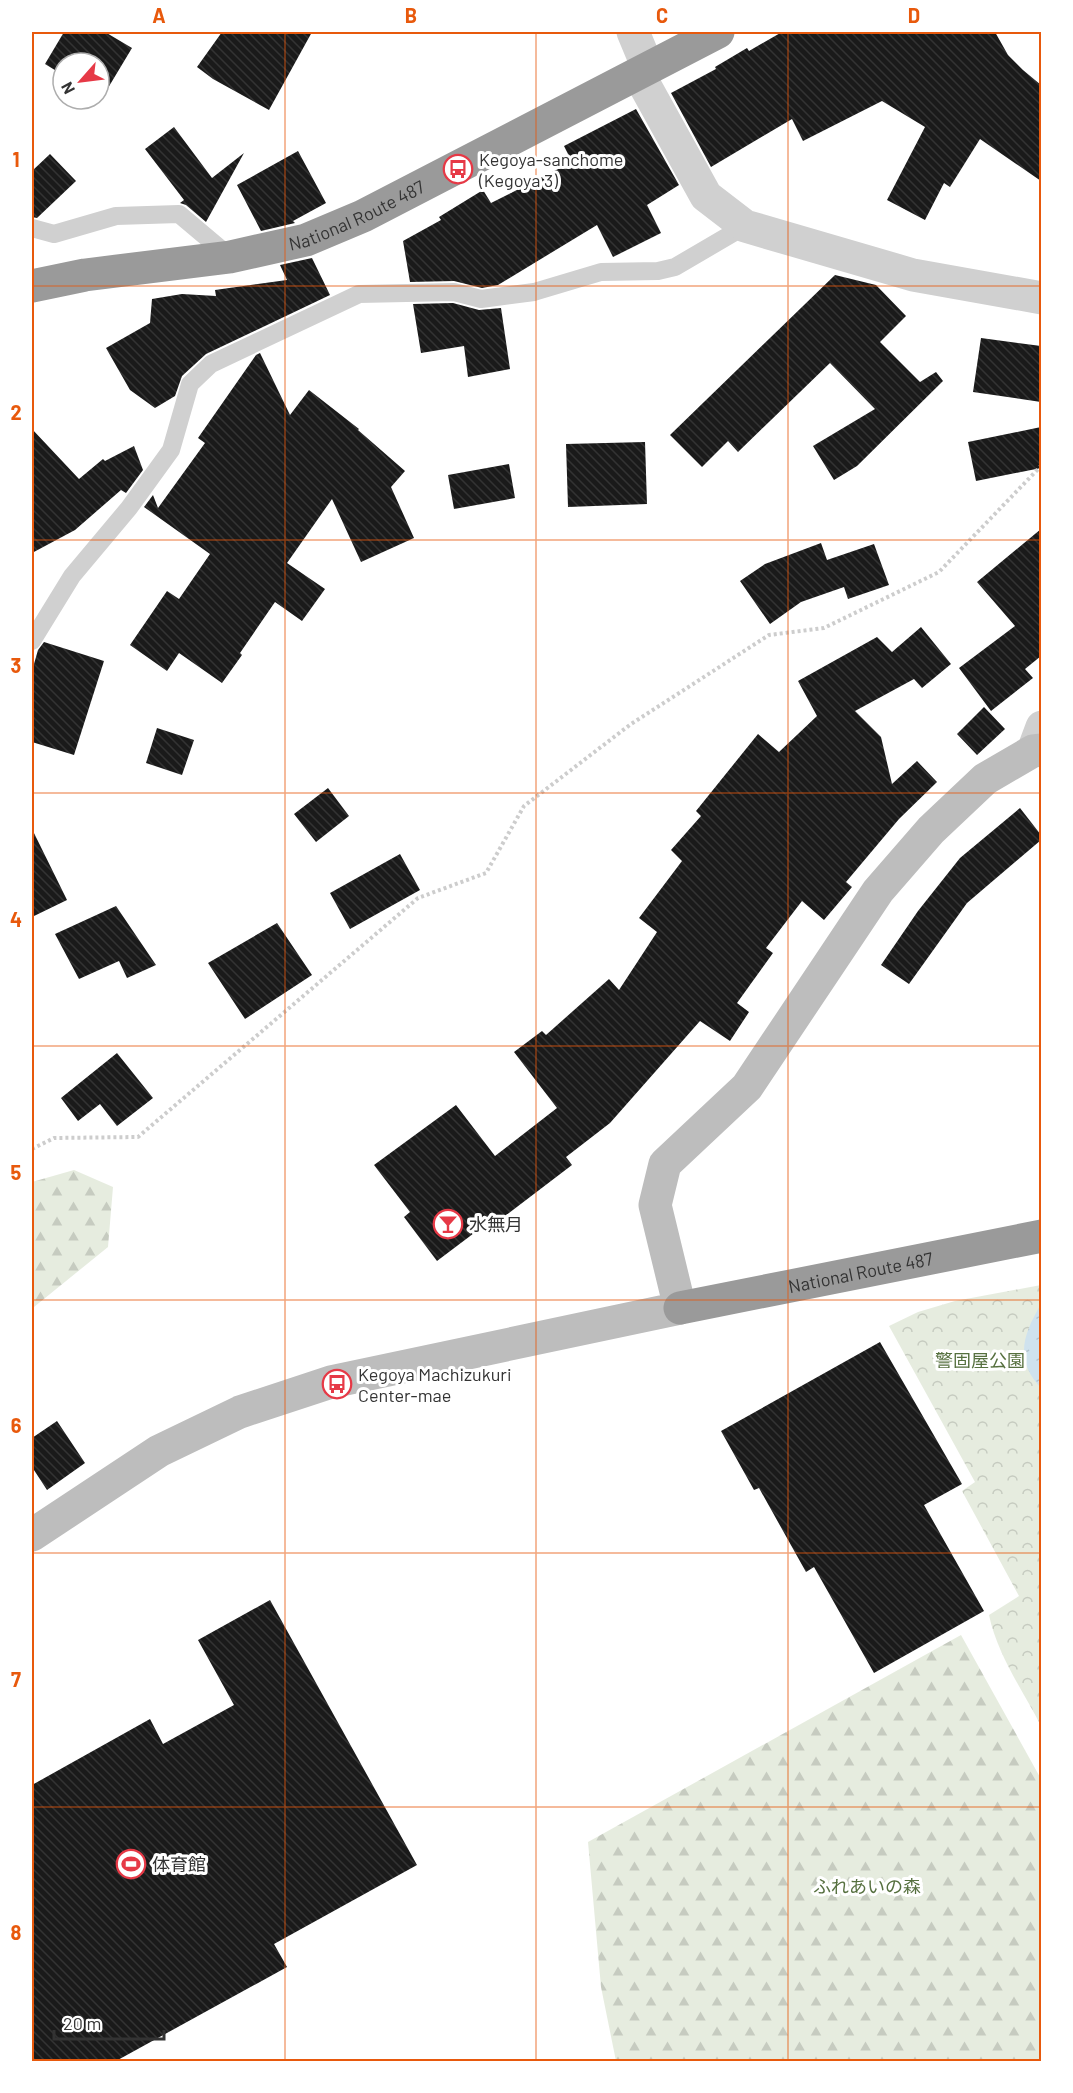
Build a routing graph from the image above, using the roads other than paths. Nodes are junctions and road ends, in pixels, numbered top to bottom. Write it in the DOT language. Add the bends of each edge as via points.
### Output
graph roads {
  1 [pos="633,32"];
  2 [pos="718,32"];
  3 [pos="643,70"];
  4 [pos="745,226"];
  5 [pos="32,228"];
  6 [pos="230,257"];
  7 [pos="32,286"];
  8 [pos="1041,298"];
  9 [pos="32,641"];
  10 [pos="1039,742"];
  11 [pos="1041,1236"];
  12 [pos="680,1308"];
  13 [pos="32,1535"];
  1 -- 3 [label="street"];
  2 -- 3 [label="highway, National Route 487"];
  3 -- 4 [label="street" via="706,196"];
  3 -- 6 [label="highway, National Route 487" via="363,216 306,240"];
  4 -- 8 [label="street" via="913,275"];
  4 -- 9 [label="lane" via="675,267 658,271 602,272 534,292 481,299 454,292 359,294 211,364 190,384 171,450 72,576"];
  5 -- 6 [label="lane" via="54,234 116,216 179,214"];
  6 -- 7 [label="highway, National Route 487" via="85,275"];
  10 -- 12 [label="street" via="985,779 932,830 878,891 747,1087 665,1164 655,1205"];
  11 -- 12 [label="highway, National Route 487"];
  12 -- 13 [label="street" via="331,1382 240,1412 159,1451"];
}
